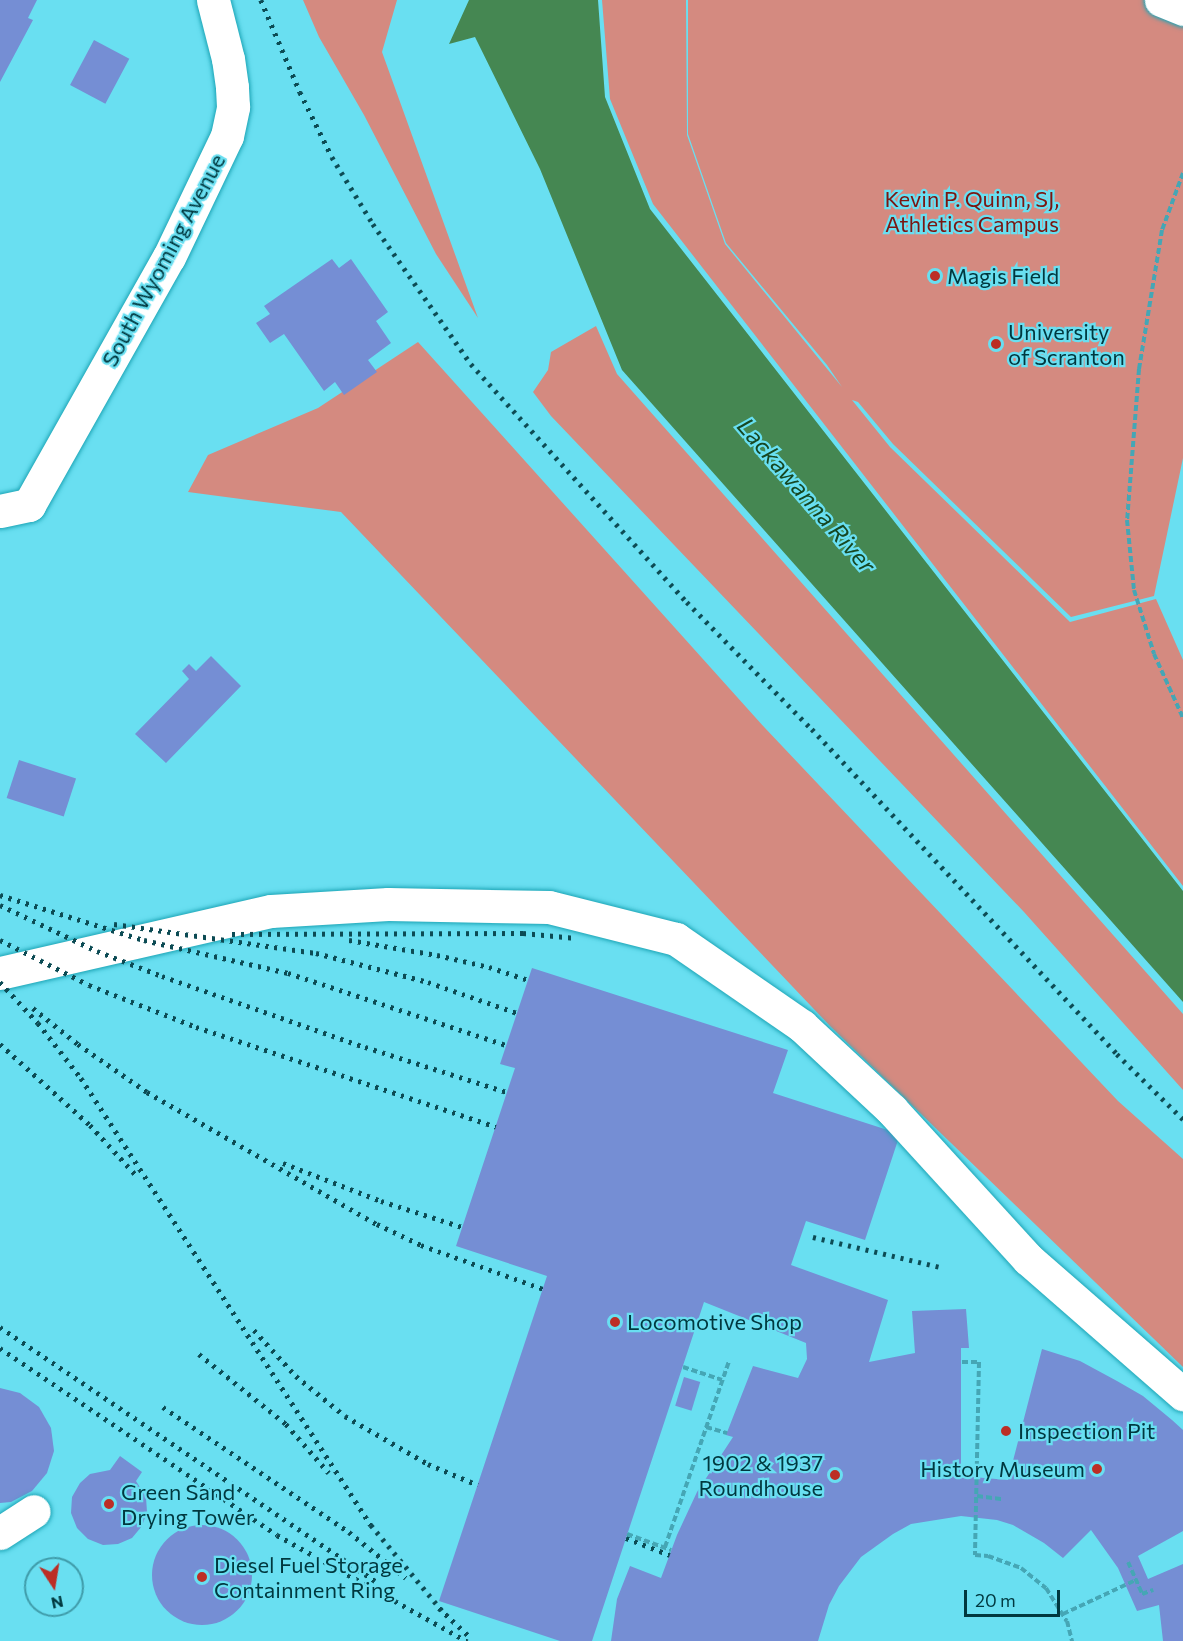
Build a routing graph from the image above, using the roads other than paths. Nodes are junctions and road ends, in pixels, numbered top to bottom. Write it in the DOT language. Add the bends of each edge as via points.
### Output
graph roads {
  1 [pos="213,0"];
  2 [pos="1161,0"];
  3 [pos="1183,9"];
  4 [pos="14,508"];
  5 [pos="0,973"];
  6 [pos="1183,1394"];
  7 [pos="34,1511"];
  8 [pos="0,1533"];
  1 -- 4 [label="street, South Wyoming Avenue" via="232,87 233,107 227,136 169,257"];
  2 -- 3 [label="street"];
  5 -- 6 [label="street" via="271,911 388,904 549,907 676,939 802,1026 892,1110 1028,1259"];
  7 -- 8 [label="street"];
}
